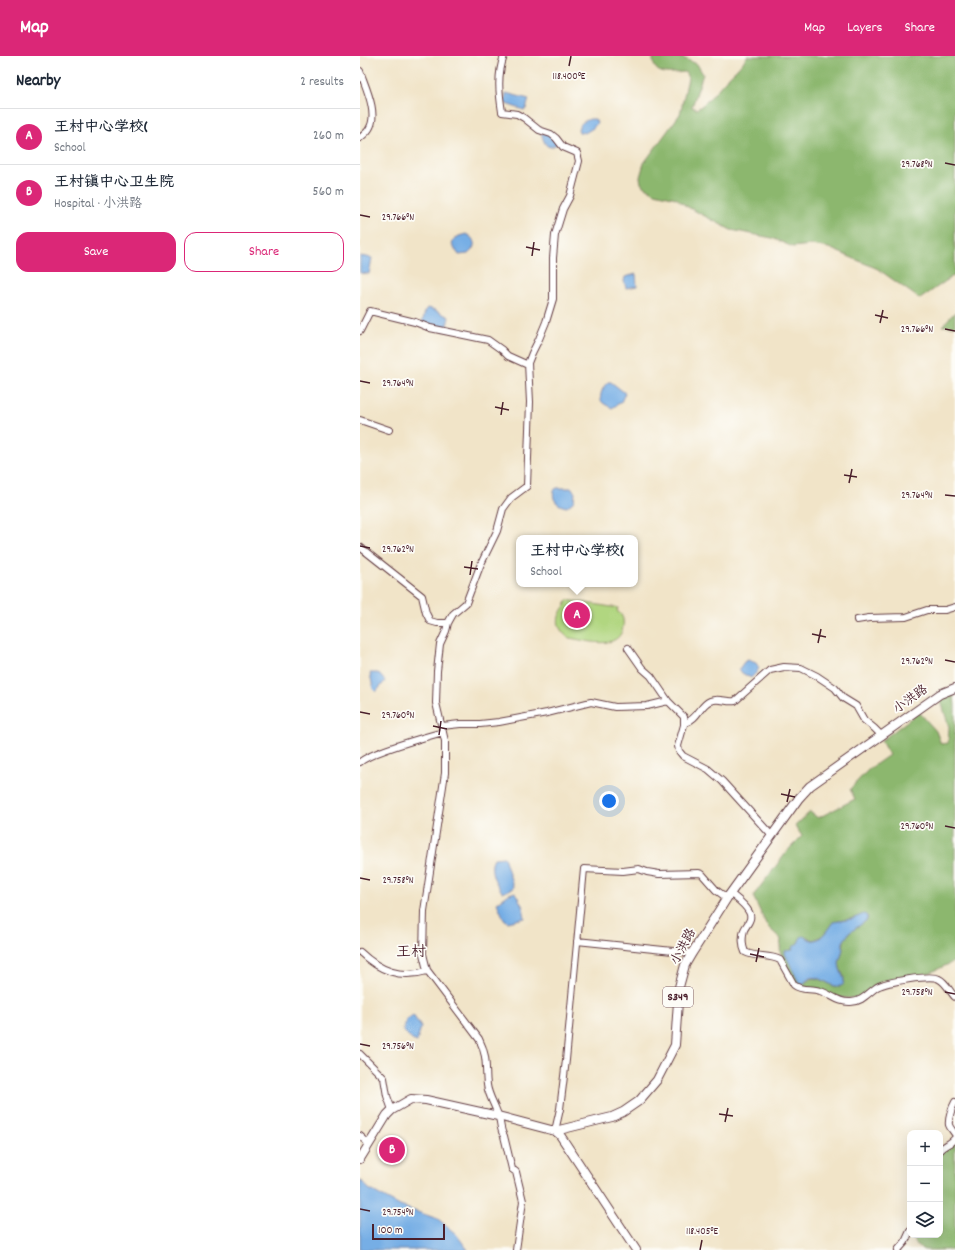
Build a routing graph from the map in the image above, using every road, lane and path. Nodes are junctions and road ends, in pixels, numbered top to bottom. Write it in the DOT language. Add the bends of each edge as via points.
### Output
graph roads {
  1 [pos="504,56"];
  2 [pos="360,71"];
  3 [pos="360,138"];
  4 [pos="360,331"];
  5 [pos="528,365"];
  6 [pos="360,420"];
  7 [pos="389,430"];
  8 [pos="360,547"];
  9 [pos="955,607"];
  10 [pos="857,620"];
  11 [pos="448,623"];
  12 [pos="628,648"];
  13 [pos="955,688"];
  14 [pos="668,701"];
  15 [pos="685,723"];
  16 [pos="442,729"];
  17 [pos="882,736"];
  18 [pos="360,762"];
  19 [pos="772,836"];
  20 [pos="729,896"];
  21 [pos="577,941"];
  22 [pos="360,952"];
  23 [pos="692,953"];
  24 [pos="427,971"];
  25 [pos="955,997"];
  26 [pos="360,1054"];
  27 [pos="955,1102"];
  28 [pos="392,1110"];
  29 [pos="498,1116"];
  30 [pos="555,1131"];
  31 [pos="955,1134"];
  32 [pos="360,1136"];
  33 [pos="955,1138"];
  34 [pos="369,1144"];
  35 [pos="943,1148"];
  36 [pos="362,1156"];
  37 [pos="907,1238"];
  38 [pos="516,1250"];
  39 [pos="636,1250"];
  40 [pos="898,1250"];
  1 -- 5 [label="street" via="499,72 502,112 517,114 541,131 551,134 563,147 577,153 579,157 570,196 555,235 552,258 553,299"];
  2 -- 3 [label="street" via="372,114 369,130"];
  4 -- 5 [label="street" via="370,311 378,312 430,328 488,340 508,356"];
  5 -- 11 [label="street" via="530,402 527,486 503,509 497,531 466,603 453,614"];
  6 -- 7 [label="street"];
  8 -- 11 [label="street" via="422,596 430,621"];
  9 -- 10 [label="street" via="927,610 906,617"];
  11 -- 16 [label="street" via="440,644 436,698"];
  12 -- 14 [label="street"];
  13 -- 17 [label="main road, 小洪路 / S349" via="940,694"];
  14 -- 15 [label="street" via="684,717"];
  14 -- 16 [label="street" via="647,706 615,707 591,702 499,722 460,724"];
  15 -- 17 [label="street" via="694,718 710,701 735,701 770,670 793,667 801,668 835,688 843,698 856,706 864,720"];
  15 -- 19 [label="street" via="678,746 681,754 722,781"];
  16 -- 18 [label="street"];
  16 -- 24 [label="street" via="445,741 445,774 423,919 423,954"];
  17 -- 19 [label="main road, 小洪路 / S349" via="810,786"];
  19 -- 20 [label="main road, 小洪路 / S349"];
  20 -- 21 [label="street" via="716,890 699,873 659,874 639,869 584,869"];
  20 -- 23 [label="main road, 小洪路 / S349"];
  20 -- 25 [label="street" via="745,906 750,914 744,930 744,950 753,956 780,960 797,987 818,990 837,1000 849,1002 860,1000 875,988 887,983 931,976 941,979"];
  21 -- 23 [label="street"];
  21 -- 30 [label="street" via="564,1084"];
  22 -- 24 [label="street" via="380,968 390,972 413,975"];
  23 -- 30 [label="main road, 小洪路 / S349" via="679,987 675,1045 657,1080 639,1101 623,1112"];
  24 -- 29 [label="street" via="482,1044 487,1086"];
  26 -- 28 [label="street" via="384,1078"];
  27 -- 31 [label="street" via="949,1123"];
  28 -- 29 [label="main road, 小洪路 / S349" via="411,1099"];
  28 -- 34 [label="main road, 小洪路 / S349"];
  29 -- 30 [label="main road, 小洪路 / S349"];
  29 -- 38 [label="street" via="523,1199"];
  30 -- 39 [label="main road"];
  32 -- 34 [label="street"];
  33 -- 35 [label="street"];
  34 -- 36 [label="main road, 小洪路 / S349"];
  37 -- 40 [label="street"];
}
